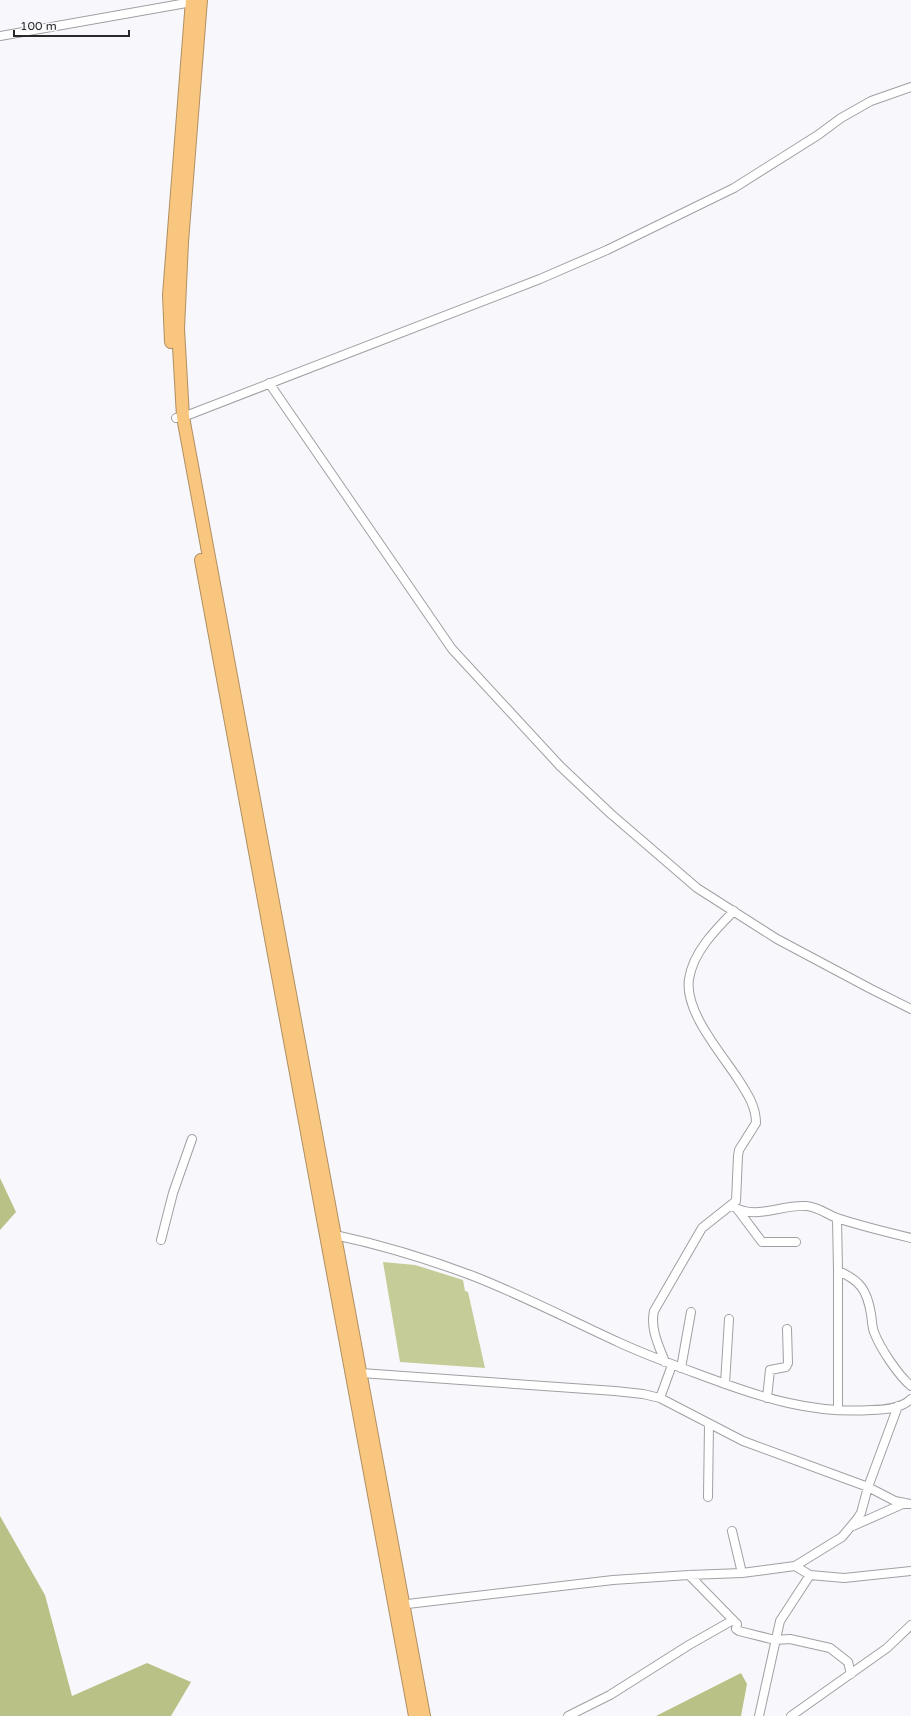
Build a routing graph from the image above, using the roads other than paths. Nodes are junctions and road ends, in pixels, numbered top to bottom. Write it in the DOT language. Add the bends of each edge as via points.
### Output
graph roads {
  1 [pos="195,1"];
  2 [pos="0,36"];
  3 [pos="911,87"];
  4 [pos="269,384"];
  5 [pos="179,417"];
  6 [pos="734,911"];
  7 [pos="911,1008"];
  8 [pos="192,1139"];
  9 [pos="735,1208"];
  10 [pos="837,1218"];
  11 [pos="335,1235"];
  12 [pos="911,1238"];
  13 [pos="161,1240"];
  14 [pos="796,1242"];
  15 [pos="838,1271"];
  16 [pos="691,1312"];
  17 [pos="729,1319"];
  18 [pos="788,1329"];
  19 [pos="668,1364"];
  20 [pos="681,1368"];
  21 [pos="361,1373"];
  22 [pos="725,1384"];
  23 [pos="911,1386"];
  24 [pos="660,1398"];
  25 [pos="767,1398"];
  26 [pos="910,1401"];
  27 [pos="898,1406"];
  28 [pos="838,1410"];
  29 [pos="709,1424"];
  30 [pos="868,1487"];
  31 [pos="708,1497"];
  32 [pos="908,1504"];
  33 [pos="852,1526"];
  34 [pos="732,1531"];
  35 [pos="795,1566"];
  36 [pos="911,1571"];
  37 [pos="742,1573"];
  38 [pos="689,1574"];
  39 [pos="810,1576"];
  40 [pos="399,1605"];
  41 [pos="733,1620"];
  42 [pos="911,1624"];
  43 [pos="775,1640"];
  44 [pos="851,1674"];
  45 [pos="415,1716"];
  46 [pos="424,1716"];
  47 [pos="568,1716"];
  48 [pos="759,1716"];
  49 [pos="791,1716"];
  1 -- 2 [label="street"];
  1 -- 5 [label="highway" via="178,329"];
  3 -- 4 [label="street" via="871,101 840,118 818,135 734,188 607,250 526,285"];
  4 -- 5 [label="street"];
  4 -- 6 [label="street" via="441,635 463,663 560,766 611,814 685,879"];
  5 -- 11 [label="highway"];
  5 -- 40 [label="highway" via="277,975"];
  6 -- 7 [label="street" via="777,939 871,990"];
  6 -- 9 [label="street" via="704,945 688,979 689,991 702,1027 750,1097 756,1119 754,1129 740,1150"];
  8 -- 13 [label="street" via="171,1198"];
  9 -- 10 [label="street" via="754,1213 804,1206 818,1208"];
  9 -- 14 [label="street" via="762,1242"];
  9 -- 19 [label="street" via="702,1228 654,1311 653,1328"];
  10 -- 12 [label="street"];
  10 -- 15 [label="street"];
  11 -- 19 [label="street" via="393,1249 474,1277"];
  11 -- 21 [label="highway"];
  15 -- 23 [label="street" via="851,1276 861,1285 868,1298 874,1332 889,1358"];
  15 -- 28 [label="street"];
  16 -- 20 [label="street"];
  17 -- 22 [label="street"];
  18 -- 25 [label="street" via="788,1363 786,1367 770,1370"];
  19 -- 20 [label="street"];
  19 -- 24 [label="street"];
  20 -- 22 [label="street"];
  21 -- 24 [label="street" via="615,1391"];
  21 -- 40 [label="highway"];
  22 -- 25 [label="street"];
  24 -- 29 [label="street"];
  25 -- 28 [label="street" via="788,1404"];
  26 -- 27 [label="street"];
  27 -- 28 [label="street" via="882,1410"];
  27 -- 30 [label="street"];
  29 -- 30 [label="street" via="743,1441"];
  29 -- 31 [label="street"];
  30 -- 32 [label="street" via="895,1501"];
  30 -- 33 [label="street" via="861,1513"];
  32 -- 33 [label="street"];
  33 -- 35 [label="street" via="842,1537"];
  34 -- 37 [label="street"];
  35 -- 37 [label="street"];
  35 -- 39 [label="street"];
  36 -- 39 [label="street" via="846,1578"];
  37 -- 38 [label="street"];
  38 -- 40 [label="street" via="613,1580"];
  38 -- 41 [label="street"];
  39 -- 43 [label="street" via="780,1621"];
  40 -- 45 [label="highway"];
  40 -- 46 [label="highway"];
  41 -- 43 [label="street" via="739,1631"];
  41 -- 47 [label="street" via="610,1695"];
  42 -- 44 [label="street" via="887,1648"];
  43 -- 44 [label="street" via="790,1639 830,1648 848,1662"];
  43 -- 48 [label="street"];
  44 -- 49 [label="street"];
}
